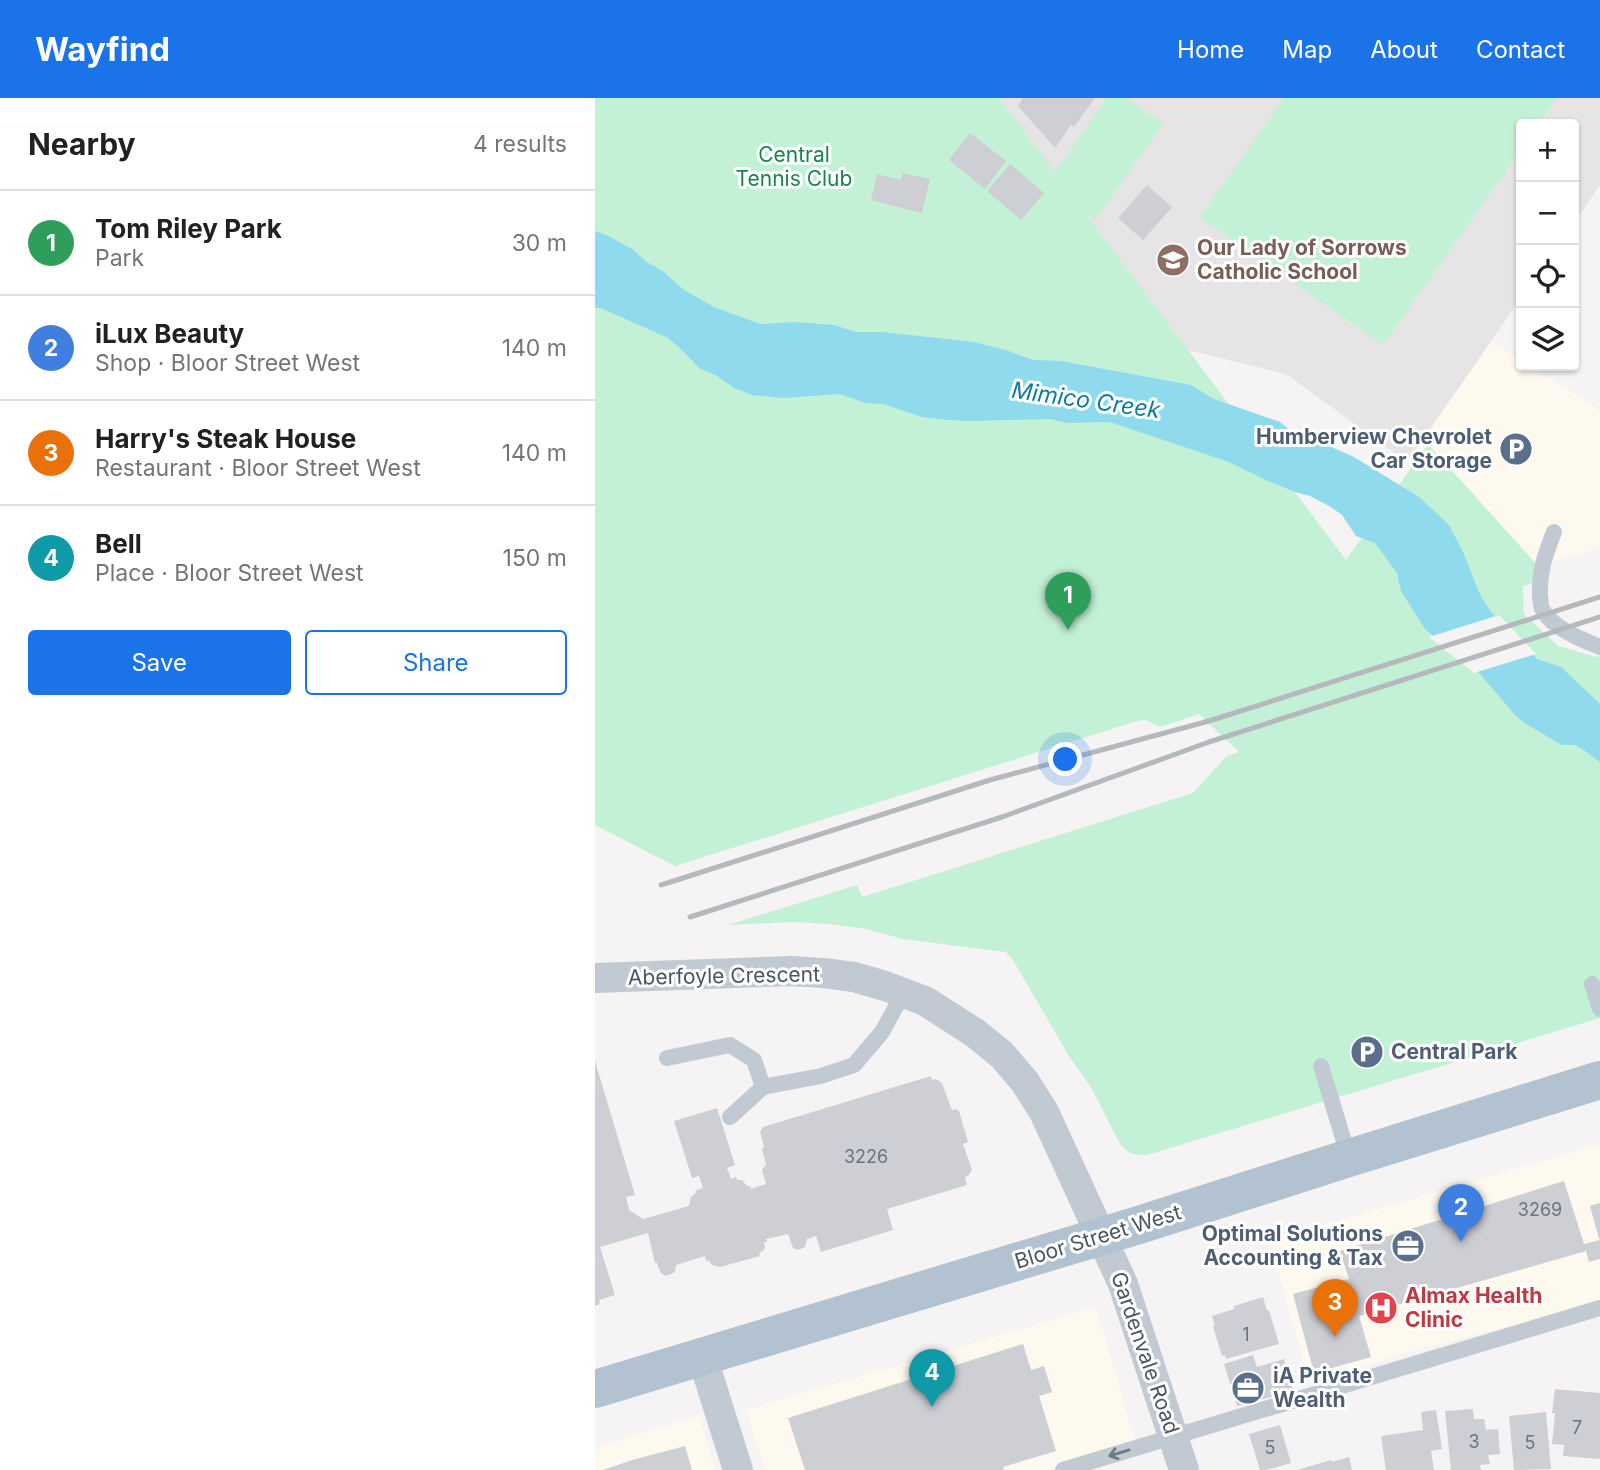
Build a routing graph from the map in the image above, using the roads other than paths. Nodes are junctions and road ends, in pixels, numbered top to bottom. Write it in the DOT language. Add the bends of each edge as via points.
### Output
graph roads {
  1 [pos="1554,532"];
  2 [pos="1600,647"];
  3 [pos="595,978"];
  4 [pos="1592,984"];
  5 [pos="904,992"];
  6 [pos="1600,1009"];
  7 [pos="667,1058"];
  8 [pos="1321,1066"];
  9 [pos="1600,1080"];
  10 [pos="763,1087"];
  11 [pos="730,1117"];
  12 [pos="1349,1158"];
  13 [pos="1102,1236"];
  14 [pos="1600,1308"];
  15 [pos="702,1356"];
  16 [pos="595,1389"];
  17 [pos="1174,1437"];
  18 [pos="738,1470"];
  19 [pos="1063,1470"];
  20 [pos="1184,1470"];
  1 -- 2 [label="lane" via="1542,564 1541,607 1563,629"];
  3 -- 5 [label="street, Aberfoyle Crescent" via="791,971 854,977"];
  4 -- 6 [label="lane"];
  5 -- 10 [label="lane" via="882,1032 854,1065"];
  5 -- 13 [label="street, Aberfoyle Crescent" via="975,1032 1025,1082 1044,1112"];
  7 -- 10 [label="lane" via="730,1045 754,1060"];
  8 -- 12 [label="lane"];
  9 -- 12 [label="main road, Bloor Street West"];
  10 -- 11 [label="lane"];
  12 -- 13 [label="main road, Bloor Street West"];
  13 -- 15 [label="main road, Bloor Street West"];
  13 -- 17 [label="street, Gardenvale Road" via="1123,1284"];
  14 -- 17 [label="lane"];
  15 -- 16 [label="main road, Bloor Street West"];
  15 -- 18 [label="street"];
  17 -- 19 [label="lane, one-way"];
  17 -- 20 [label="street, Gardenvale Road"];
}
